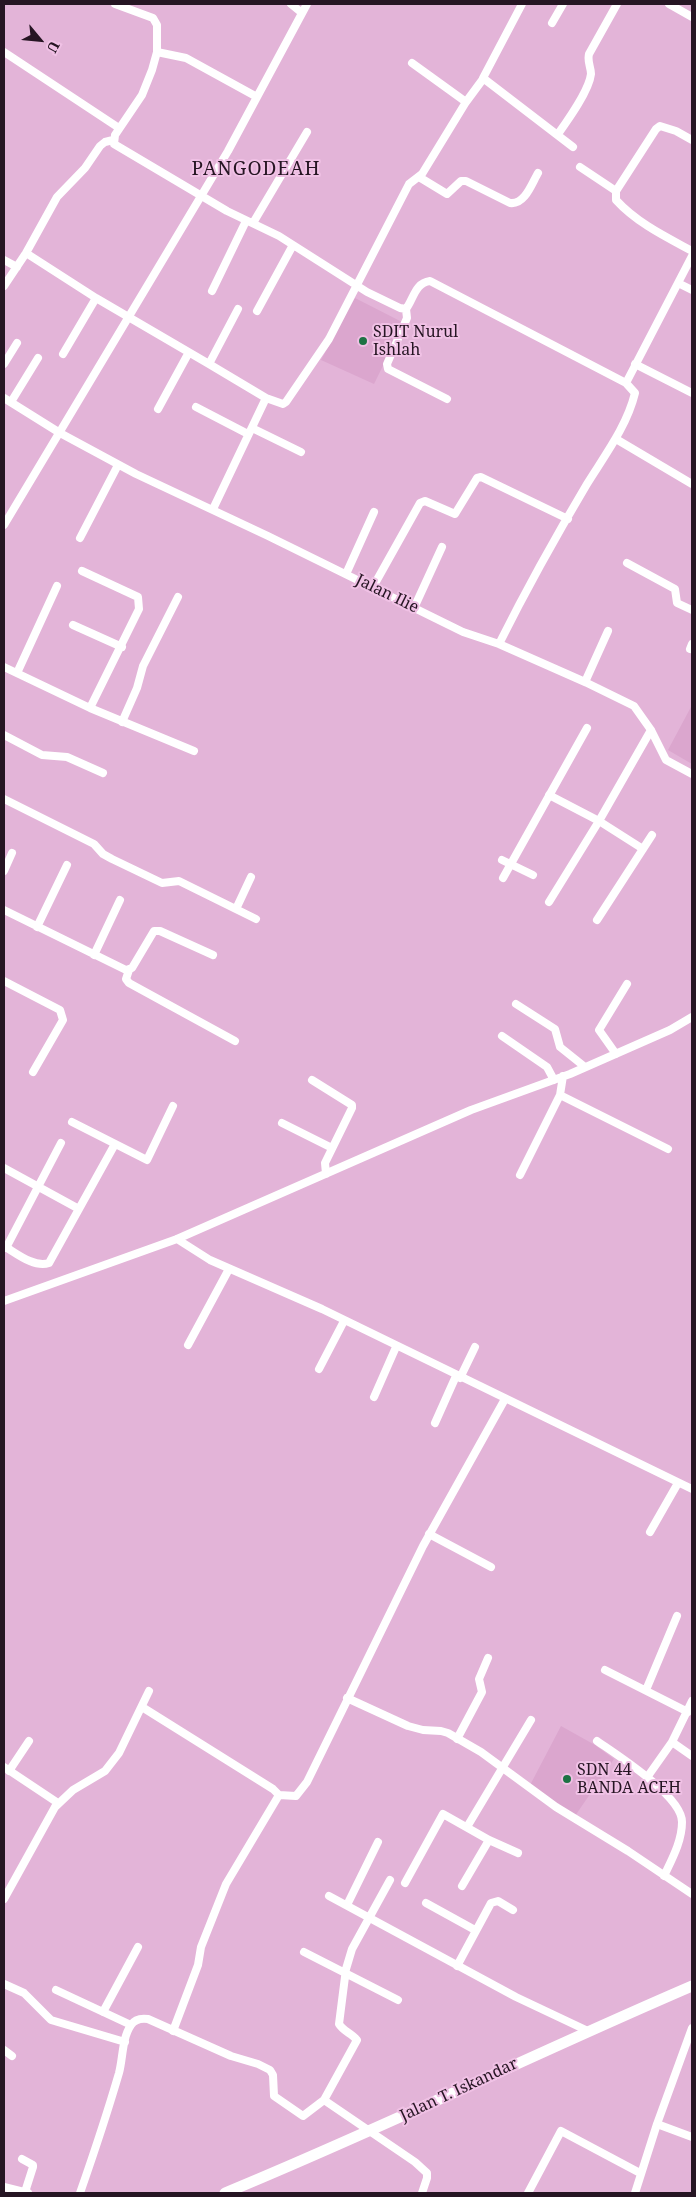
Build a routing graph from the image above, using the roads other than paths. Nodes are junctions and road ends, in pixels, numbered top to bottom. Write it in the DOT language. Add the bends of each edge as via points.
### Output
graph roads {
  1 [pos="115,4"];
  2 [pos="291,4"];
  3 [pos="307,4"];
  4 [pos="522,4"];
  5 [pos="563,4"];
  6 [pos="617,4"];
  7 [pos="669,4"];
  8 [pos="302,13"];
  9 [pos="692,17"];
  10 [pos="552,23"];
  11 [pos="4,52"];
  12 [pos="157,52"];
  13 [pos="412,63"];
  14 [pos="483,79"];
  15 [pos="257,97"];
  16 [pos="466,102"];
  17 [pos="119,128"];
  18 [pos="307,132"];
  19 [pos="558,134"];
  20 [pos="113,140"];
  21 [pos="692,140"];
  22 [pos="573,146"];
  23 [pos="580,167"];
  24 [pos="538,173"];
  25 [pos="419,177"];
  26 [pos="616,191"];
  27 [pos="201,194"];
  28 [pos="250,222"];
  29 [pos="293,245"];
  30 [pos="692,251"];
  31 [pos="26,253"];
  32 [pos="692,256"];
  33 [pos="4,260"];
  34 [pos="17,267"];
  35 [pos="678,283"];
  36 [pos="4,286"];
  37 [pos="357,286"];
  38 [pos="692,290"];
  39 [pos="212,291"];
  40 [pos="96,298"];
  41 [pos="238,309"];
  42 [pos="406,309"];
  43 [pos="257,311"];
  44 [pos="127,318"];
  45 [pos="17,343"];
  46 [pos="63,354"];
  47 [pos="188,354"];
  48 [pos="38,358"];
  49 [pos="4,364"];
  50 [pos="209,364"];
  51 [pos="635,364"];
  52 [pos="626,383"];
  53 [pos="692,393"];
  54 [pos="266,398"];
  55 [pos="447,399"];
  56 [pos="7,400"];
  57 [pos="196,407"];
  58 [pos="158,409"];
  59 [pos="250,431"];
  60 [pos="60,433"];
  61 [pos="616,439"];
  62 [pos="301,452"];
  63 [pos="118,465"];
  64 [pos="692,484"];
  65 [pos="213,510"];
  66 [pos="374,512"];
  67 [pos="568,519"];
  68 [pos="4,523"];
  69 [pos="80,538"];
  70 [pos="442,547"];
  71 [pos="628,563"];
  72 [pos="82,571"];
  73 [pos="346,574"];
  74 [pos="57,586"];
  75 [pos="373,587"];
  76 [pos="178,597"];
  77 [pos="414,608"];
  78 [pos="692,610"];
  79 [pos="73,624"];
  80 [pos="608,631"];
  81 [pos="499,644"];
  82 [pos="122,647"];
  83 [pos="4,667"];
  84 [pos="17,673"];
  85 [pos="585,682"];
  86 [pos="90,708"];
  87 [pos="122,722"];
  88 [pos="587,728"];
  89 [pos="650,730"];
  90 [pos="4,735"];
  91 [pos="194,751"];
  92 [pos="103,773"];
  93 [pos="692,774"];
  94 [pos="549,795"];
  95 [pos="4,799"];
  96 [pos="599,822"];
  97 [pos="652,835"];
  98 [pos="643,849"];
  99 [pos="12,853"];
  100 [pos="502,860"];
  101 [pos="511,864"];
  102 [pos="67,865"];
  103 [pos="4,871"];
  104 [pos="533,875"];
  105 [pos="251,877"];
  106 [pos="503,878"];
  107 [pos="120,900"];
  108 [pos="549,902"];
  109 [pos="236,909"];
  110 [pos="4,910"];
  111 [pos="256,919"];
  112 [pos="597,920"];
  113 [pos="36,927"];
  114 [pos="94,955"];
  115 [pos="213,955"];
  116 [pos="129,970"];
  117 [pos="6,982"];
  118 [pos="627,984"];
  119 [pos="4,991"];
  120 [pos="516,1004"];
  121 [pos="692,1017"];
  122 [pos="502,1036"];
  123 [pos="236,1041"];
  124 [pos="616,1054"];
  125 [pos="585,1067"];
  126 [pos="34,1072"];
  127 [pos="564,1076"];
  128 [pos="312,1080"];
  129 [pos="554,1080"];
  130 [pos="560,1095"];
  131 [pos="173,1106"];
  132 [pos="72,1122"];
  133 [pos="282,1123"];
  134 [pos="61,1144"];
  135 [pos="115,1144"];
  136 [pos="332,1148"];
  137 [pos="668,1149"];
  138 [pos="4,1168"];
  139 [pos="326,1174"];
  140 [pos="520,1175"];
  141 [pos="39,1187"];
  142 [pos="79,1208"];
  143 [pos="177,1239"];
  144 [pos="5,1247"];
  145 [pos="229,1269"];
  146 [pos="4,1300"];
  147 [pos="344,1321"];
  148 [pos="188,1345"];
  149 [pos="396,1347"];
  150 [pos="475,1347"];
  151 [pos="319,1369"];
  152 [pos="458,1377"];
  153 [pos="374,1397"];
  154 [pos="505,1399"];
  155 [pos="435,1422"];
  156 [pos="678,1483"];
  157 [pos="692,1489"];
  158 [pos="650,1532"];
  159 [pos="429,1534"];
  160 [pos="490,1567"];
  161 [pos="677,1616"];
  162 [pos="488,1658"];
  163 [pos="605,1670"];
  164 [pos="149,1690"];
  165 [pos="646,1690"];
  166 [pos="347,1698"];
  167 [pos="692,1701"];
  168 [pos="142,1707"];
  169 [pos="688,1712"];
  170 [pos="531,1720"];
  171 [pos="457,1739"];
  172 [pos="30,1741"];
  173 [pos="597,1741"];
  174 [pos="672,1742"];
  175 [pos="692,1756"];
  176 [pos="503,1768"];
  177 [pos="7,1769"];
  178 [pos="648,1776"];
  179 [pos="279,1795"];
  180 [pos="55,1807"];
  181 [pos="467,1827"];
  182 [pos="489,1840"];
  183 [pos="378,1842"];
  184 [pos="518,1853"];
  185 [pos="664,1876"];
  186 [pos="390,1880"];
  187 [pos="405,1883"];
  188 [pos="462,1886"];
  189 [pos="692,1894"];
  190 [pos="329,1896"];
  191 [pos="4,1899"];
  192 [pos="426,1903"];
  193 [pos="347,1905"];
  194 [pos="514,1910"];
  195 [pos="368,1917"];
  196 [pos="475,1930"];
  197 [pos="138,1947"];
  198 [pos="304,1952"];
  199 [pos="458,1966"];
  200 [pos="346,1973"];
  201 [pos="4,1984"];
  202 [pos="692,1986"];
  203 [pos="56,1990"];
  204 [pos="398,2000"];
  205 [pos="103,2012"];
  206 [pos="131,2025"];
  207 [pos="692,2028"];
  208 [pos="173,2031"];
  209 [pos="588,2031"];
  210 [pos="125,2042"];
  211 [pos="4,2050"];
  212 [pos="12,2056"];
  213 [pos="324,2100"];
  214 [pos="656,2124"];
  215 [pos="369,2131"];
  216 [pos="692,2137"];
  217 [pos="22,2158"];
  218 [pos="640,2173"];
  219 [pos="4,2187"];
  220 [pos="27,2193"];
  221 [pos="80,2193"];
  222 [pos="226,2193"];
  223 [pos="422,2193"];
  224 [pos="528,2193"];
  225 [pos="635,2193"];
  1 -- 12 [label="street" via="153,18 157,25"];
  2 -- 8 [label="street"];
  3 -- 8 [label="street"];
  4 -- 14 [label="street"];
  5 -- 10 [label="street"];
  6 -- 19 [label="street" via="589,54 591,73 580,101"];
  7 -- 9 [label="street"];
  8 -- 15 [label="street"];
  11 -- 17 [label="street"];
  12 -- 15 [label="street" via="186,58"];
  12 -- 17 [label="street" via="142,95"];
  13 -- 16 [label="street"];
  14 -- 16 [label="street"];
  14 -- 19 [label="street"];
  15 -- 27 [label="street"];
  16 -- 25 [label="street"];
  17 -- 20 [label="street"];
  18 -- 28 [label="street"];
  19 -- 22 [label="street"];
  20 -- 27 [label="street" via="114,144"];
  20 -- 31 [label="street" via="100,146 57,197"];
  21 -- 26 [label="street" via="660,126"];
  23 -- 26 [label="street"];
  24 -- 25 [label="street" via="522,200 515,204 466,181 461,181 447,194"];
  25 -- 37 [label="street" via="409,184"];
  26 -- 30 [label="street" via="616,200 621,206 656,232"];
  27 -- 28 [label="street"];
  27 -- 44 [label="street"];
  28 -- 29 [label="street"];
  28 -- 39 [label="street"];
  29 -- 37 [label="street"];
  29 -- 43 [label="street"];
  31 -- 34 [label="street"];
  31 -- 40 [label="street"];
  32 -- 35 [label="street"];
  33 -- 34 [label="street"];
  34 -- 36 [label="street"];
  35 -- 38 [label="street"];
  35 -- 51 [label="street"];
  37 -- 42 [label="street"];
  37 -- 54 [label="street" via="329,339 286,402 279,404"];
  40 -- 44 [label="street"];
  40 -- 46 [label="street"];
  41 -- 50 [label="street"];
  42 -- 52 [label="street" via="418,286 430,281"];
  42 -- 55 [label="street" via="407,318 387,364 388,369"];
  44 -- 47 [label="street"];
  44 -- 60 [label="street"];
  45 -- 49 [label="street"];
  47 -- 50 [label="street"];
  47 -- 58 [label="street"];
  48 -- 56 [label="street"];
  50 -- 54 [label="street"];
  51 -- 52 [label="street"];
  51 -- 53 [label="street"];
  52 -- 61 [label="street" via="635,393"];
  54 -- 59 [label="street"];
  56 -- 60 [label="street, Jalan Ilie"];
  57 -- 59 [label="street"];
  59 -- 62 [label="street"];
  59 -- 65 [label="street"];
  60 -- 63 [label="street, Jalan Ilie"];
  60 -- 68 [label="street"];
  61 -- 64 [label="street"];
  61 -- 67 [label="street"];
  63 -- 65 [label="street, Jalan Ilie"];
  63 -- 69 [label="street"];
  65 -- 73 [label="street, Jalan Ilie"];
  66 -- 73 [label="street"];
  67 -- 75 [label="street" via="481,476 455,514 425,501 420,504"];
  67 -- 81 [label="street"];
  70 -- 77 [label="street"];
  71 -- 78 [label="street" via="675,589 677,603"];
  72 -- 82 [label="street" via="138,597 140,610"];
  73 -- 75 [label="street, Jalan Ilie"];
  74 -- 84 [label="street"];
  75 -- 77 [label="street, Jalan Ilie"];
  76 -- 87 [label="street" via="143,666"];
  77 -- 81 [label="street, Jalan Ilie" via="463,632"];
  79 -- 82 [label="street"];
  80 -- 85 [label="street"];
  81 -- 85 [label="street, Jalan Ilie"];
  82 -- 86 [label="street"];
  83 -- 84 [label="street"];
  84 -- 86 [label="street"];
  85 -- 89 [label="street, Jalan Ilie" via="634,706"];
  86 -- 87 [label="street"];
  87 -- 91 [label="street"];
  88 -- 94 [label="street"];
  89 -- 93 [label="street, Jalan Ilie" via="666,760"];
  89 -- 96 [label="street"];
  90 -- 92 [label="street" via="42,755 67,757"];
  94 -- 96 [label="street"];
  94 -- 101 [label="street"];
  95 -- 109 [label="street" via="94,844 112,860 162,883 179,881"];
  96 -- 98 [label="street"];
  96 -- 108 [label="street"];
  97 -- 98 [label="street"];
  98 -- 112 [label="street"];
  99 -- 103 [label="street"];
  100 -- 101 [label="street"];
  101 -- 104 [label="street"];
  101 -- 106 [label="street"];
  102 -- 113 [label="street"];
  105 -- 109 [label="street"];
  107 -- 114 [label="street"];
  109 -- 111 [label="street"];
  110 -- 113 [label="street"];
  113 -- 114 [label="street"];
  114 -- 116 [label="street"];
  115 -- 116 [label="street" via="154,931"];
  116 -- 123 [label="street" via="126,979 129,983"];
  117 -- 119 [label="street"];
  117 -- 126 [label="street" via="60,1010 63,1017"];
  118 -- 124 [label="street" via="599,1030"];
  120 -- 125 [label="street" via="555,1030 560,1046"];
  121 -- 124 [label="street"];
  122 -- 129 [label="street" via="547,1068"];
  124 -- 125 [label="street"];
  125 -- 127 [label="street"];
  127 -- 129 [label="street"];
  127 -- 130 [label="street"];
  128 -- 136 [label="street" via="352,1105"];
  129 -- 139 [label="street" via="471,1110"];
  130 -- 137 [label="street"];
  130 -- 140 [label="street"];
  131 -- 135 [label="street" via="147,1160"];
  132 -- 135 [label="street"];
  133 -- 136 [label="street"];
  134 -- 141 [label="street"];
  135 -- 142 [label="street"];
  136 -- 139 [label="street" via="324,1163"];
  138 -- 141 [label="street"];
  139 -- 143 [label="street"];
  141 -- 142 [label="street"];
  141 -- 144 [label="street"];
  142 -- 144 [label="street" via="49,1263 36,1264"];
  143 -- 145 [label="street"];
  143 -- 146 [label="street"];
  145 -- 147 [label="street"];
  145 -- 148 [label="street"];
  147 -- 149 [label="street"];
  147 -- 151 [label="street"];
  149 -- 152 [label="street"];
  149 -- 153 [label="street"];
  150 -- 152 [label="street"];
  152 -- 154 [label="street"];
  152 -- 155 [label="street"];
  154 -- 156 [label="street"];
  154 -- 159 [label="street"];
  156 -- 157 [label="street"];
  156 -- 158 [label="street"];
  159 -- 160 [label="street"];
  159 -- 166 [label="street"];
  161 -- 165 [label="street"];
  162 -- 171 [label="street" via="479,1679 482,1692"];
  163 -- 165 [label="street"];
  164 -- 168 [label="street"];
  165 -- 169 [label="street"];
  166 -- 171 [label="street" via="408,1726 441,1731"];
  166 -- 179 [label="street" via="302,1789 296,1796"];
  167 -- 169 [label="street"];
  168 -- 179 [label="street"];
  168 -- 180 [label="street" via="111,1765 96,1778 72,1790"];
  169 -- 174 [label="street"];
  170 -- 176 [label="street"];
  171 -- 176 [label="street"];
  172 -- 177 [label="street"];
  173 -- 178 [label="street"];
  174 -- 175 [label="street"];
  174 -- 178 [label="street"];
  176 -- 181 [label="street"];
  176 -- 185 [label="street" via="556,1807"];
  177 -- 180 [label="street" via="58,1803"];
  178 -- 185 [label="street" via="681,1815 675,1853"];
  179 -- 208 [label="street" via="226,1884"];
  180 -- 191 [label="street"];
  181 -- 182 [label="street"];
  181 -- 187 [label="street" via="444,1814"];
  182 -- 184 [label="street"];
  182 -- 188 [label="street"];
  183 -- 193 [label="street"];
  185 -- 189 [label="street"];
  186 -- 195 [label="street"];
  190 -- 193 [label="street"];
  192 -- 196 [label="street"];
  193 -- 195 [label="street"];
  194 -- 196 [label="street" via="498,1901 491,1903"];
  195 -- 199 [label="street"];
  195 -- 200 [label="street" via="352,1949"];
  196 -- 199 [label="street"];
  197 -- 205 [label="street"];
  198 -- 200 [label="street"];
  199 -- 209 [label="street"];
  200 -- 204 [label="street"];
  200 -- 213 [label="street" via="339,2024 357,2040"];
  201 -- 210 [label="street" via="24,1993 51,2020"];
  202 -- 209 [label="street, Jalan T. Iskandar"];
  203 -- 205 [label="street"];
  205 -- 206 [label="street"];
  206 -- 208 [label="street" via="148,2019"];
  206 -- 210 [label="street"];
  207 -- 214 [label="street"];
  208 -- 213 [label="street" via="270,2070 274,2096 303,2116"];
  209 -- 215 [label="street, Jalan T. Iskandar"];
  210 -- 221 [label="street" via="106,2120"];
  211 -- 212 [label="street"];
  213 -- 215 [label="street"];
  214 -- 216 [label="street"];
  214 -- 218 [label="street"];
  215 -- 222 [label="street, Jalan T. Iskandar"];
  215 -- 223 [label="street" via="426,2173"];
  217 -- 220 [label="street" via="33,2167"];
  218 -- 224 [label="street" via="561,2131"];
  218 -- 225 [label="street"];
  219 -- 220 [label="street"];
}
